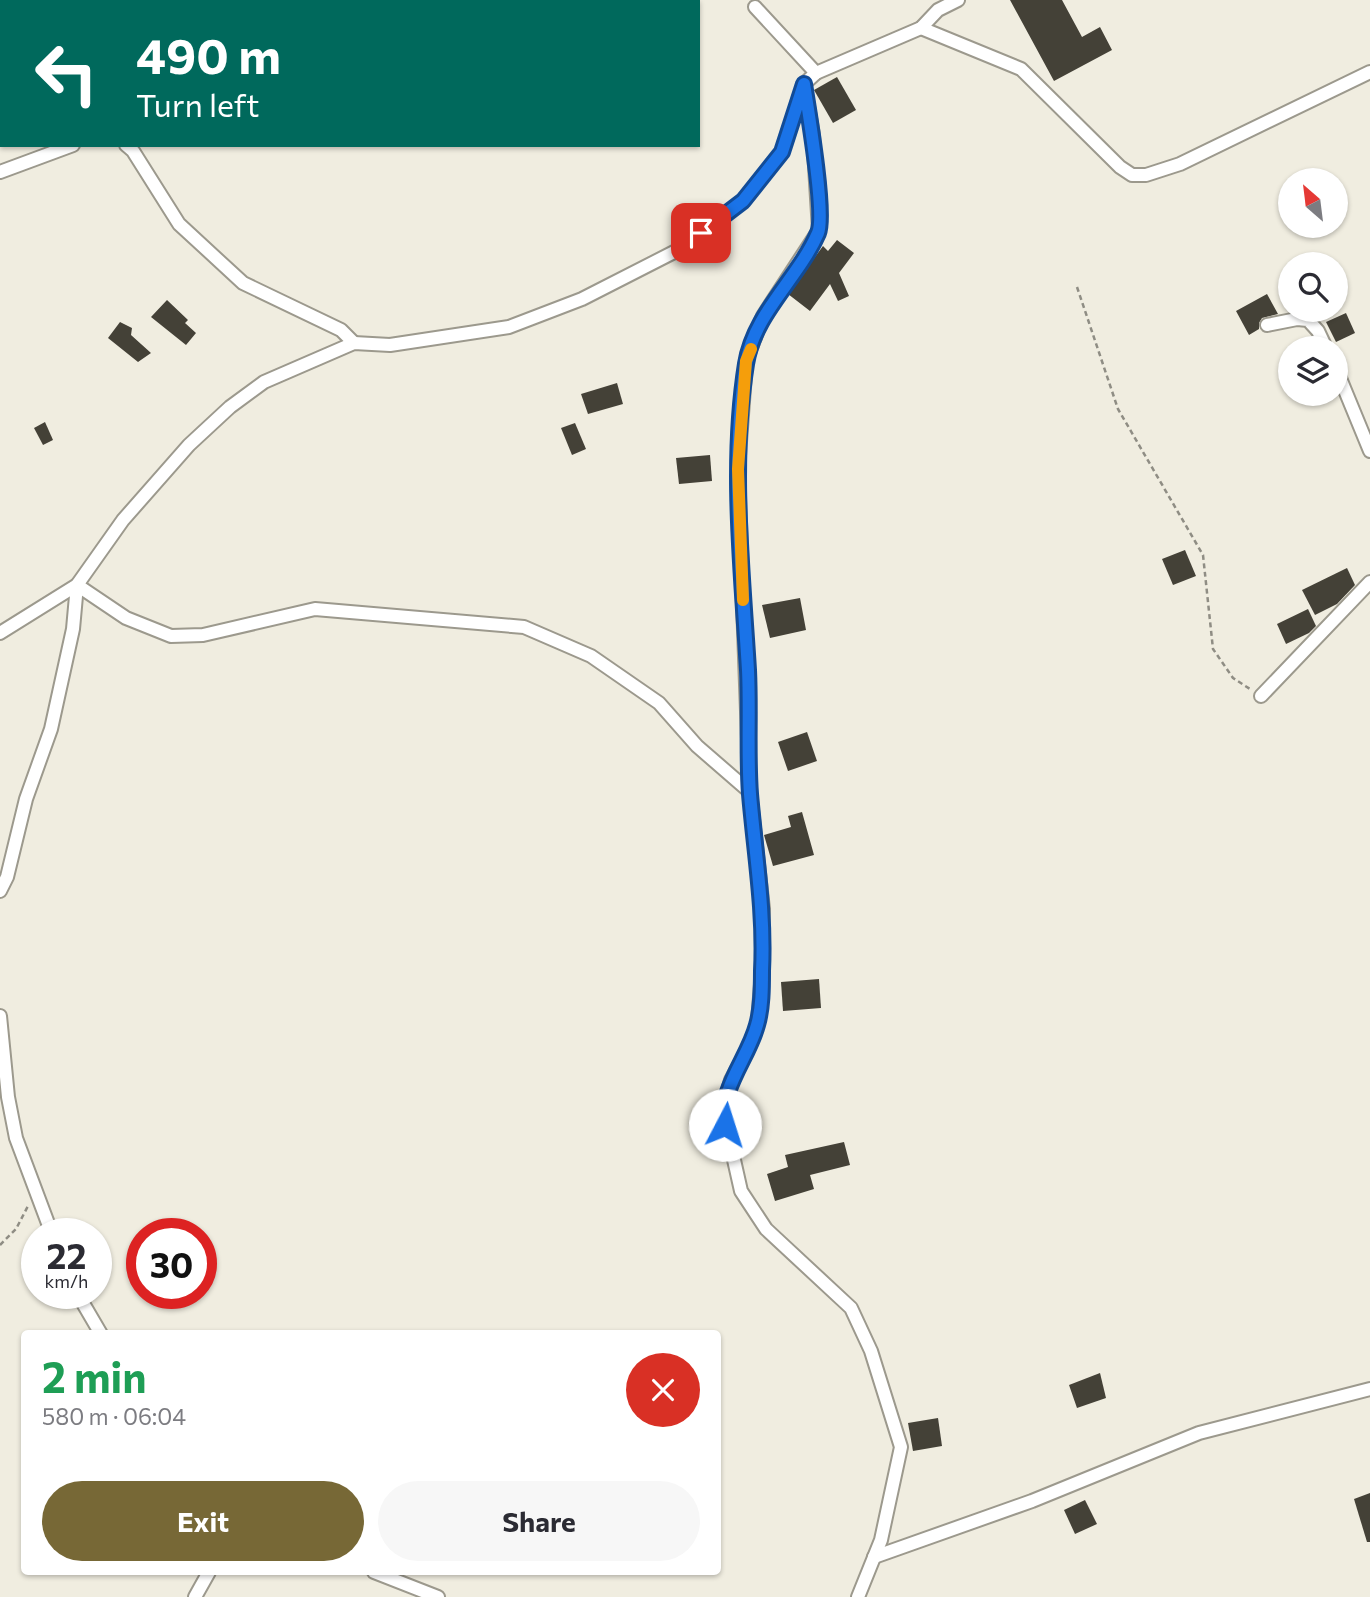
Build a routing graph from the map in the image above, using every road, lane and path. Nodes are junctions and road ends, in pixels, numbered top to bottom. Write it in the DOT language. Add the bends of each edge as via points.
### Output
graph roads {
  1 [pos="958,0"];
  2 [pos="755,7"];
  3 [pos="921,29"];
  4 [pos="816,72"];
  5 [pos="1370,72"];
  6 [pos="804,84"];
  7 [pos="68,147"];
  8 [pos="129,147"];
  9 [pos="138,147"];
  10 [pos="144,167"];
  11 [pos="0,172"];
  12 [pos="1077,287"];
  13 [pos="1267,325"];
  14 [pos="1320,336"];
  15 [pos="354,343"];
  16 [pos="1348,398"];
  17 [pos="1370,451"];
  18 [pos="1370,582"];
  19 [pos="77,585"];
  20 [pos="0,633"];
  21 [pos="1261,696"];
  22 [pos="750,792"];
  23 [pos="0,891"];
  24 [pos="0,1016"];
  25 [pos="34,1190"];
  26 [pos="45,1218"];
  27 [pos="0,1245"];
  28 [pos="86,1309"];
  29 [pos="99,1330"];
  30 [pos="1370,1389"];
  31 [pos="874,1557"];
  32 [pos="207,1575"];
  33 [pos="382,1575"];
  34 [pos="195,1597"];
  35 [pos="438,1597"];
  36 [pos="858,1597"];
  1 -- 3 [label="street" via="938,10"];
  2 -- 4 [label="street"];
  3 -- 4 [label="street"];
  3 -- 5 [label="street" via="1021,69 1132,175 1180,164"];
  4 -- 6 [label="street"];
  6 -- 15 [label="street" via="782,152 743,201 680,249 582,299 509,327 390,345"];
  6 -- 22 [label="street" via="820,230 763,316 746,361 740,422"];
  7 -- 11 [label="street"];
  8 -- 10 [label="street"];
  9 -- 10 [label="street"];
  10 -- 15 [label="street" via="179,224 243,283 341,330"];
  12 -- 21 [label="path" via="1118,409 1203,555 1213,649 1233,678"];
  13 -- 14 [label="street" via="1308,320"];
  15 -- 19 [label="street" via="264,382 230,407 122,520"];
  16 -- 17 [label="street"];
  18 -- 21 [label="street"];
  19 -- 20 [label="street"];
  19 -- 22 [label="street" via="126,618 171,636 203,635 315,609 524,627 591,656 659,703 697,746"];
  19 -- 23 [label="street" via="73,629 51,729"];
  22 -- 31 [label="street" via="763,909 758,1022 723,1111 741,1191 766,1229 851,1308 872,1351 901,1447"];
  24 -- 25 [label="street" via="14,1128"];
  25 -- 26 [label="street"];
  25 -- 27 [label="path" via="16,1229"];
  28 -- 29 [label="street"];
  30 -- 31 [label="street" via="1199,1433 1032,1501"];
  31 -- 36 [label="street"];
  32 -- 34 [label="street"];
  33 -- 35 [label="street"];
}
